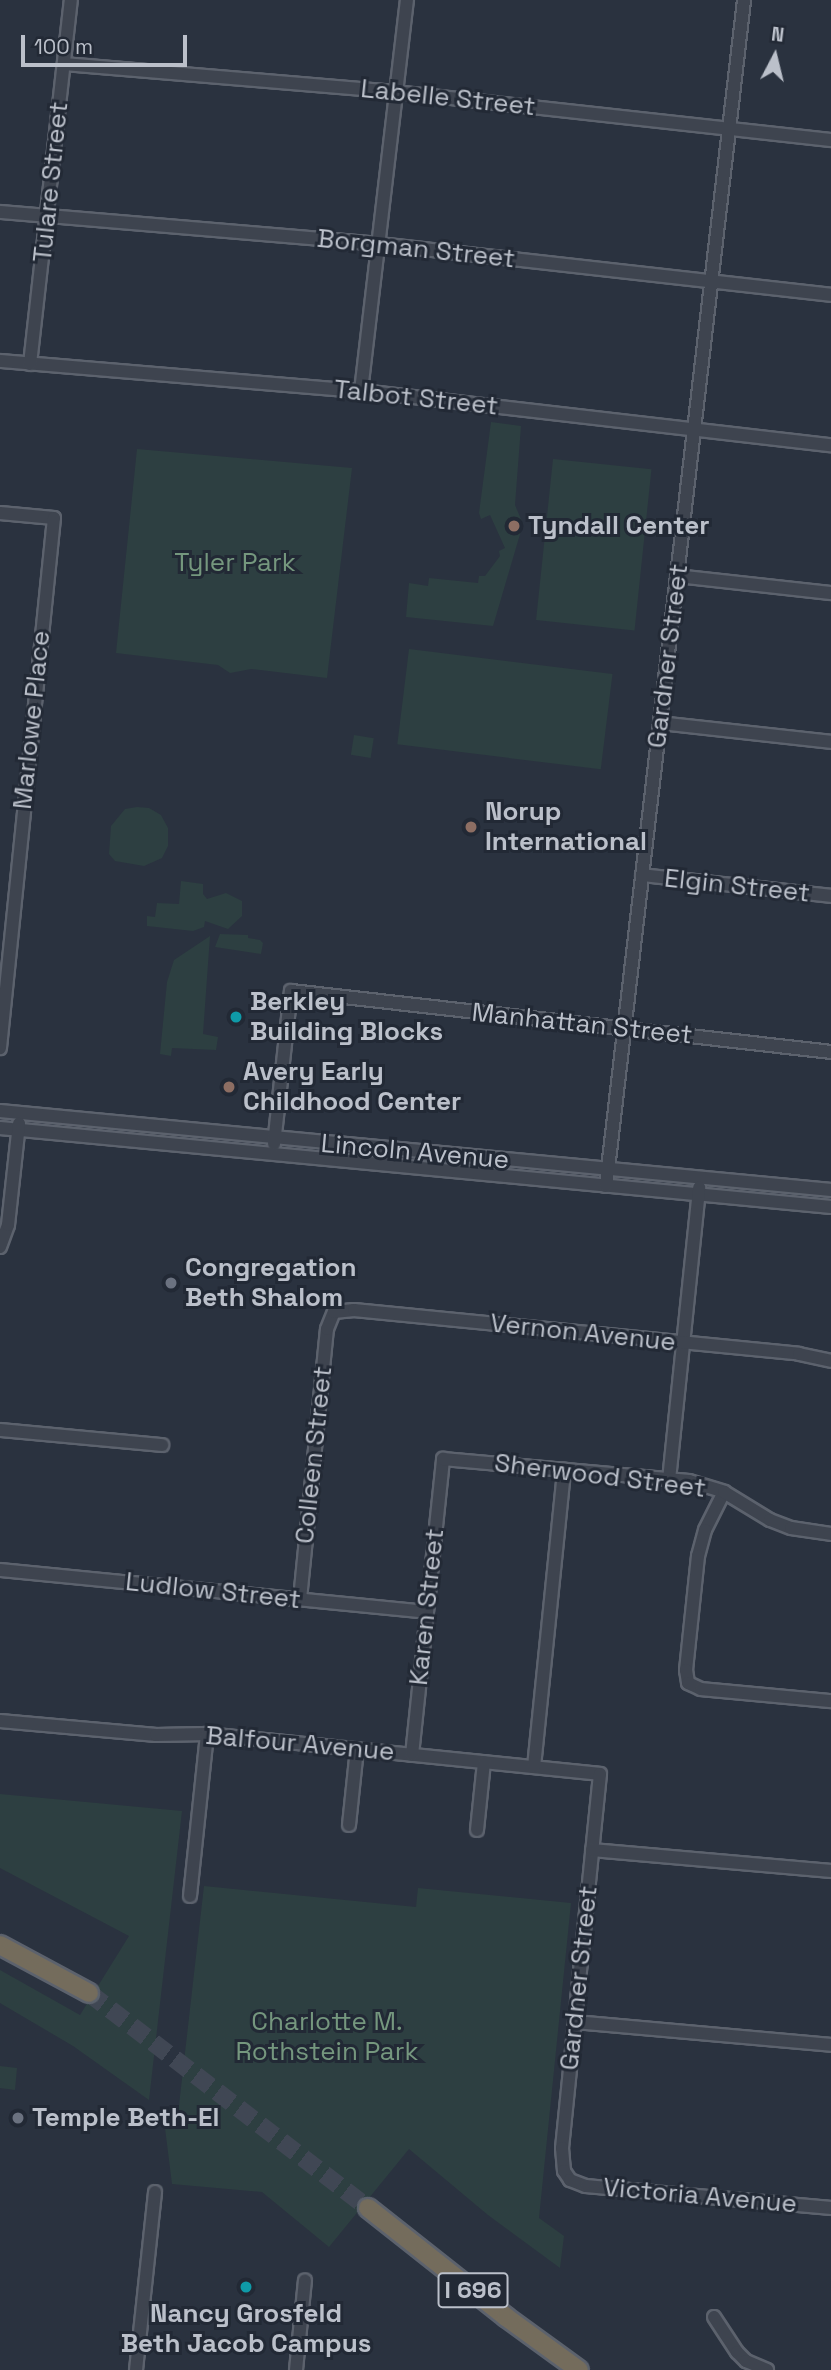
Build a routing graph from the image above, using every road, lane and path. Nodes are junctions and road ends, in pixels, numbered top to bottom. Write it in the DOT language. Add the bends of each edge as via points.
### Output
graph roads {
  1 [pos="71,0"];
  2 [pos="407,0"];
  3 [pos="744,0"];
  4 [pos="64,64"];
  5 [pos="397,92"];
  6 [pos="729,129"];
  7 [pos="831,140"];
  8 [pos="0,212"];
  9 [pos="47,217"];
  10 [pos="378,244"];
  11 [pos="712,281"];
  12 [pos="831,295"];
  13 [pos="0,361"];
  14 [pos="30,364"];
  15 [pos="361,391"];
  16 [pos="694,429"];
  17 [pos="831,445"];
  18 [pos="0,513"];
  19 [pos="677,576"];
  20 [pos="831,593"];
  21 [pos="660,723"];
  22 [pos="831,742"];
  23 [pos="642,875"];
  24 [pos="831,896"];
  25 [pos="4,966"];
  26 [pos="625,1029"];
  27 [pos="0,1048"];
  28 [pos="831,1052"];
  29 [pos="0,1111"];
  30 [pos="20,1113"];
  31 [pos="74,1119"];
  32 [pos="99,1122"];
  33 [pos="0,1128"];
  34 [pos="18,1130"];
  35 [pos="205,1132"];
  36 [pos="72,1136"];
  37 [pos="98,1138"];
  38 [pos="275,1138"];
  39 [pos="204,1149"];
  40 [pos="273,1155"];
  41 [pos="608,1169"];
  42 [pos="699,1178"];
  43 [pos="606,1186"];
  44 [pos="831,1190"];
  45 [pos="698,1195"];
  46 [pos="831,1207"];
  47 [pos="0,1247"];
  48 [pos="334,1312"];
  49 [pos="683,1343"];
  50 [pos="831,1361"];
  51 [pos="0,1430"];
  52 [pos="162,1445"];
  53 [pos="443,1459"];
  54 [pos="564,1470"];
  55 [pos="669,1480"];
  56 [pos="724,1492"];
  57 [pos="831,1534"];
  58 [pos="0,1570"];
  59 [pos="300,1599"];
  60 [pos="426,1612"];
  61 [pos="831,1701"];
  62 [pos="0,1721"];
  63 [pos="207,1734"];
  64 [pos="357,1749"];
  65 [pos="412,1755"];
  66 [pos="484,1762"];
  67 [pos="534,1767"];
  68 [pos="600,1774"];
  69 [pos="349,1825"];
  70 [pos="477,1830"];
  71 [pos="592,1850"];
  72 [pos="831,1871"];
  73 [pos="190,1896"];
  74 [pos="0,1945"];
  75 [pos="89,1993"];
  76 [pos="575,2022"];
  77 [pos="831,2045"];
  78 [pos="570,2180"];
  79 [pos="155,2192"];
  80 [pos="368,2208"];
  81 [pos="831,2208"];
  82 [pos="305,2280"];
  83 [pos="714,2317"];
  84 [pos="136,2370"];
  85 [pos="296,2370"];
  86 [pos="579,2370"];
  87 [pos="767,2370"];
  1 -- 4 [label="street, Tulare Street"];
  2 -- 5 [label="street"];
  3 -- 6 [label="street, Gardner Street"];
  4 -- 5 [label="street, Labelle Street"];
  4 -- 9 [label="street, Tulare Street"];
  5 -- 6 [label="street, Labelle Street"];
  5 -- 10 [label="street"];
  6 -- 7 [label="street, Labelle Street"];
  6 -- 11 [label="street, Gardner Street"];
  8 -- 9 [label="street, Borgman Street"];
  9 -- 10 [label="street, Borgman Street"];
  9 -- 14 [label="street, Tulare Street"];
  10 -- 11 [label="street, Borgman Street"];
  10 -- 15 [label="street"];
  11 -- 12 [label="street, Borgman Street"];
  11 -- 16 [label="street, Gardner Street"];
  13 -- 14 [label="street, Talbot Street"];
  14 -- 15 [label="street, Talbot Street"];
  15 -- 16 [label="street, Talbot Street"];
  16 -- 17 [label="street, Talbot Street"];
  16 -- 19 [label="street, Gardner Street"];
  18 -- 25 [label="street, Marlowe Place" via="54,518"];
  19 -- 20 [label="street"];
  19 -- 21 [label="street, Gardner Street"];
  21 -- 22 [label="street"];
  21 -- 23 [label="street, Gardner Street"];
  23 -- 24 [label="street, Elgin Street"];
  23 -- 26 [label="street, Gardner Street"];
  25 -- 27 [label="street, Marlowe Place"];
  26 -- 28 [label="street, Manhattan Street"];
  26 -- 38 [label="street, Manhattan Street" via="291,990"];
  26 -- 41 [label="street, Gardner Street"];
  29 -- 30 [label="street, Lincoln Avenue"];
  30 -- 31 [label="street, Lincoln Avenue"];
  30 -- 34 [label="street"];
  31 -- 32 [label="street, Lincoln Avenue"];
  31 -- 36 [label="street"];
  32 -- 35 [label="street, Lincoln Avenue"];
  32 -- 37 [label="street"];
  33 -- 34 [label="street, Lincoln Avenue"];
  34 -- 36 [label="street, Lincoln Avenue"];
  34 -- 47 [label="street" via="8,1226"];
  35 -- 38 [label="street, Lincoln Avenue"];
  35 -- 39 [label="street"];
  36 -- 37 [label="street, Lincoln Avenue"];
  37 -- 39 [label="street, Lincoln Avenue"];
  38 -- 40 [label="street"];
  38 -- 41 [label="street, Lincoln Avenue"];
  39 -- 40 [label="street, Lincoln Avenue"];
  40 -- 43 [label="street, Lincoln Avenue"];
  41 -- 42 [label="street, Lincoln Avenue"];
  41 -- 43 [label="street, Gardner Street"];
  42 -- 44 [label="street, Lincoln Avenue"];
  42 -- 45 [label="street"];
  43 -- 45 [label="street, Lincoln Avenue"];
  45 -- 46 [label="street, Lincoln Avenue"];
  45 -- 49 [label="street"];
  48 -- 49 [label="street, Vernon Avenue" via="354,1310"];
  48 -- 59 [label="street, Colleen Street" via="327,1329"];
  49 -- 50 [label="street, Vernon Avenue"];
  49 -- 55 [label="street"];
  51 -- 52 [label="street"];
  53 -- 54 [label="street, Sherwood Street"];
  53 -- 60 [label="street, Karen Street"];
  54 -- 55 [label="street, Sherwood Street"];
  54 -- 67 [label="street"];
  55 -- 56 [label="street, Sherwood Street"];
  56 -- 57 [label="street, Sherwood Street" via="770,1520"];
  56 -- 61 [label="street" via="698,1556 688,1683 701,1689"];
  58 -- 59 [label="street, Ludlow Street"];
  59 -- 60 [label="street, Ludlow Street"];
  60 -- 65 [label="street, Karen Street"];
  62 -- 63 [label="street, Balfour Avenue" via="156,1735"];
  63 -- 64 [label="street, Balfour Avenue"];
  63 -- 73 [label="street"];
  64 -- 65 [label="street, Balfour Avenue"];
  64 -- 69 [label="street"];
  65 -- 66 [label="street, Balfour Avenue"];
  66 -- 67 [label="street, Balfour Avenue"];
  66 -- 70 [label="street"];
  67 -- 68 [label="street, Balfour Avenue"];
  68 -- 71 [label="street, Gardner Street"];
  71 -- 72 [label="street"];
  71 -- 76 [label="street, Gardner Street"];
  74 -- 75 [label="highway"];
  76 -- 77 [label="street"];
  76 -- 78 [label="street, Gardner Street" via="561,2155"];
  78 -- 81 [label="street, Victoria Avenue" via="586,2186"];
  79 -- 84 [label="street"];
  80 -- 86 [label="highway, I 696"];
  82 -- 85 [label="street"];
  83 -- 87 [label="street" via="746,2361"];
}
